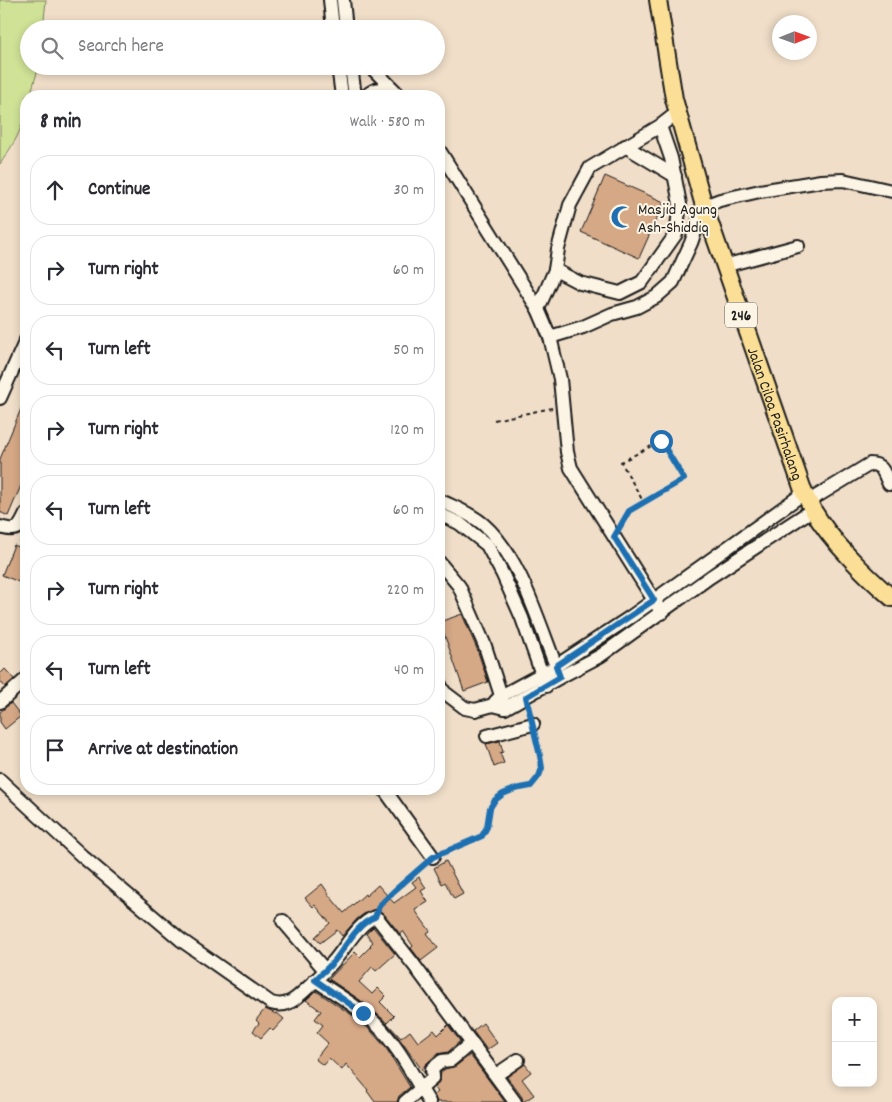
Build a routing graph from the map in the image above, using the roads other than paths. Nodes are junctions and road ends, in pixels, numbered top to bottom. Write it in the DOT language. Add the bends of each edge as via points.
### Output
graph roads {
  1 [pos="330,0"];
  2 [pos="343,0"];
  3 [pos="658,0"];
  4 [pos="332,20"];
  5 [pos="345,20"];
  6 [pos="339,75"];
  7 [pos="352,75"];
  8 [pos="379,75"];
  9 [pos="341,90"];
  10 [pos="355,90"];
  11 [pos="394,90"];
  12 [pos="678,112"];
  13 [pos="660,126"];
  14 [pos="625,146"];
  15 [pos="445,160"];
  16 [pos="675,176"];
  17 [pos="892,191"];
  18 [pos="704,206"];
  19 [pos="798,246"];
  20 [pos="724,266"];
  21 [pos="555,270"];
  22 [pos="620,293"];
  23 [pos="538,309"];
  24 [pos="612,314"];
  25 [pos="550,337"];
  26 [pos="20,363"];
  27 [pos="0,398"];
  28 [pos="889,484"];
  29 [pos="809,501"];
  30 [pos="445,503"];
  31 [pos="445,517"];
  32 [pos="0,527"];
  33 [pos="20,532"];
  34 [pos="445,573"];
  35 [pos="892,598"];
  36 [pos="654,600"];
  37 [pos="662,613"];
  38 [pos="558,672"];
  39 [pos="542,673"];
  40 [pos="20,684"];
  41 [pos="546,686"];
  42 [pos="445,693"];
  43 [pos="0,702"];
  44 [pos="500,703"];
  45 [pos="533,724"];
  46 [pos="487,736"];
  47 [pos="0,780"];
  48 [pos="388,795"];
  49 [pos="433,857"];
  50 [pos="283,921"];
  51 [pos="325,970"];
  52 [pos="315,980"];
  53 [pos="471,1043"];
  54 [pos="518,1060"];
  55 [pos="496,1075"];
  56 [pos="421,1089"];
  57 [pos="405,1102"];
  58 [pos="429,1102"];
  59 [pos="515,1102"];
  1 -- 4 [label="street"];
  2 -- 5 [label="street"];
  3 -- 12 [label="main road, Jalan Ciloa Pasirhalang / 246"];
  6 -- 9 [label="street"];
  7 -- 10 [label="street"];
  8 -- 11 [label="street"];
  12 -- 13 [label="street"];
  12 -- 18 [label="main road, Jalan Ciloa Pasirhalang / 246"];
  13 -- 14 [label="street"];
  13 -- 16 [label="street"];
  14 -- 16 [label="street"];
  14 -- 21 [label="street" via="590,168 579,186 570,205"];
  15 -- 23 [label="street"];
  16 -- 22 [label="street" via="680,204 676,234 642,282"];
  17 -- 18 [label="street" via="843,180 760,191"];
  18 -- 20 [label="main road, Jalan Ciloa Pasirhalang / 246"];
  18 -- 24 [label="street" via="673,282 656,297 637,307"];
  19 -- 20 [label="street"];
  20 -- 29 [label="main road, Jalan Ciloa Pasirhalang / 246"];
  21 -- 22 [label="street" via="580,283"];
  21 -- 23 [label="street"];
  22 -- 24 [label="street"];
  23 -- 25 [label="street"];
  24 -- 25 [label="street"];
  25 -- 36 [label="street" via="560,379 571,468"];
  26 -- 27 [label="street"];
  28 -- 29 [label="street" via="881,467 870,464"];
  29 -- 35 [label="main road, Jalan Ciloa Pasirhalang / 246" via="825,528 860,569"];
  29 -- 36 [label="street"];
  29 -- 37 [label="street"];
  30 -- 38 [label="street" via="482,523 499,540 518,573"];
  31 -- 39 [label="street" via="459,523 487,545 504,575"];
  32 -- 33 [label="street"];
  34 -- 44 [label="street" via="463,594 484,646"];
  36 -- 37 [label="street"];
  36 -- 38 [label="street"];
  37 -- 38 [label="street" via="600,656"];
  38 -- 39 [label="street"];
  38 -- 41 [label="street"];
  39 -- 41 [label="street"];
  39 -- 44 [label="street"];
  40 -- 43 [label="street"];
  41 -- 44 [label="street"];
  42 -- 44 [label="street" via="465,708 475,710"];
  45 -- 46 [label="street"];
  47 -- 52 [label="street" via="180,940 271,1003 290,1002"];
  48 -- 49 [label="street"];
  50 -- 51 [label="street"];
  51 -- 52 [label="street"];
  51 -- 53 [label="street" via="354,934 375,917"];
  52 -- 56 [label="street" via="378,1026"];
  53 -- 55 [label="street"];
  53 -- 56 [label="street" via="451,1060 442,1061 432,1069 433,1076"];
  54 -- 55 [label="street"];
  55 -- 59 [label="street"];
  56 -- 57 [label="street"];
  56 -- 58 [label="street"];
}
